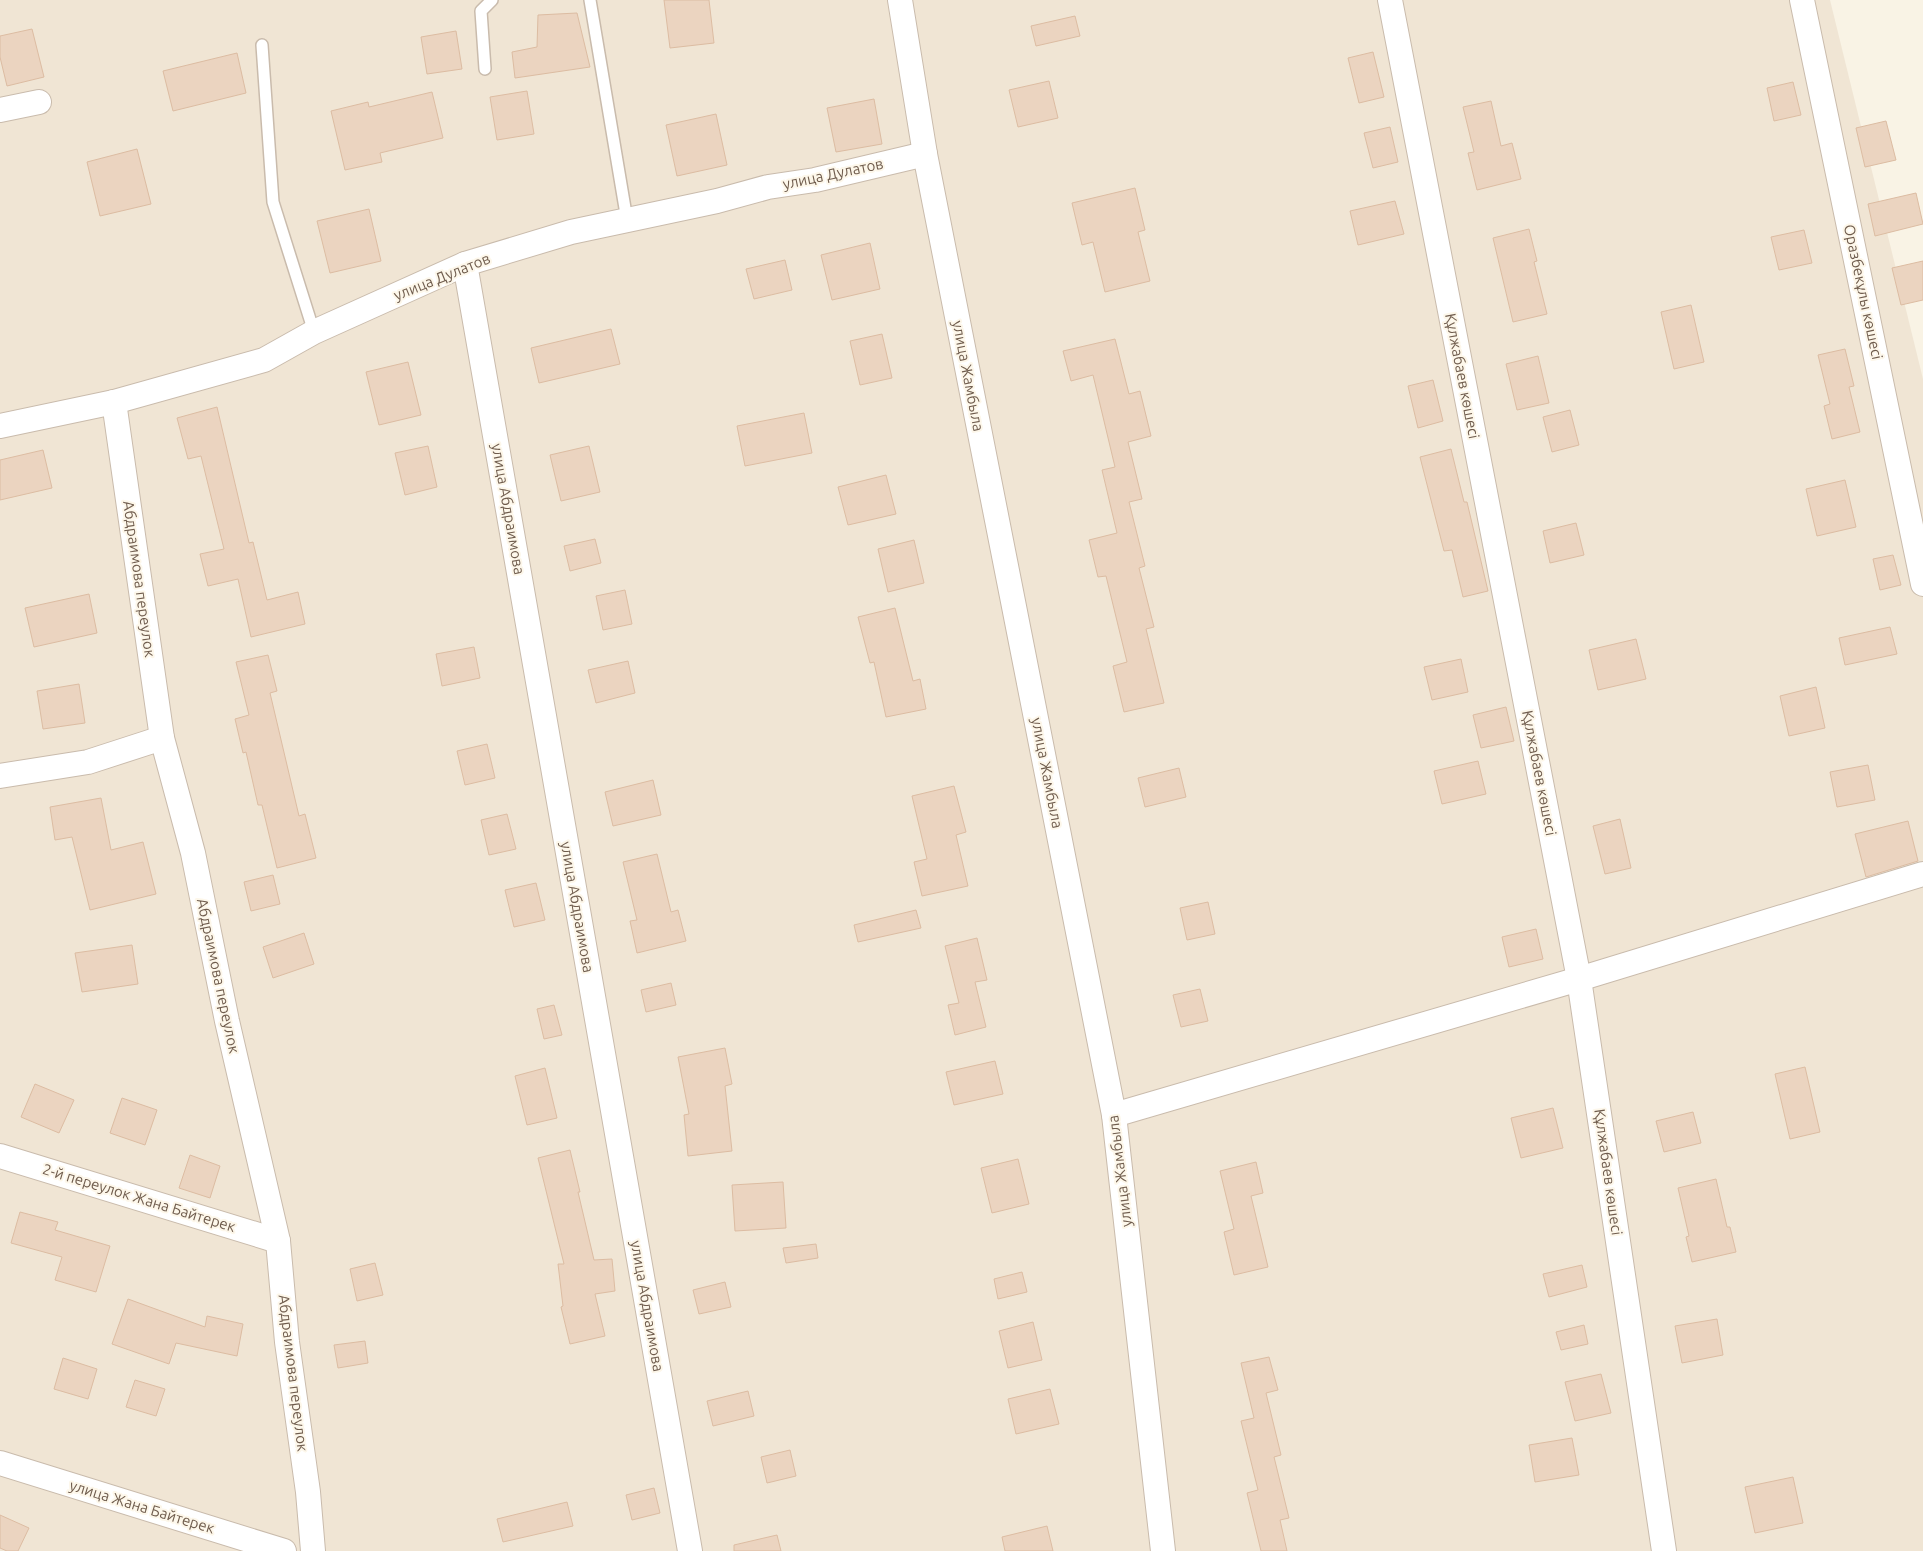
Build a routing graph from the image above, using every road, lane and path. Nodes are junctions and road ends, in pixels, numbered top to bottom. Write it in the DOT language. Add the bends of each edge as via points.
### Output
graph roads {
  1 [pos="492,0"];
  2 [pos="590,0"];
  3 [pos="900,0"];
  4 [pos="1390,0"];
  5 [pos="1802,0"];
  6 [pos="262,45"];
  7 [pos="486,69"];
  8 [pos="39,102"];
  9 [pos="0,110"];
  10 [pos="925,154"];
  11 [pos="627,220"];
  12 [pos="465,264"];
  13 [pos="314,332"];
  14 [pos="114,402"];
  15 [pos="0,426"];
  16 [pos="1923,584"];
  17 [pos="162,738"];
  18 [pos="0,776"];
  19 [pos="1923,874"];
  20 [pos="1579,979"];
  21 [pos="1114,1115"];
  22 [pos="0,1156"];
  23 [pos="278,1241"];
  24 [pos="0,1463"];
  25 [pos="284,1551"];
  26 [pos="313,1551"];
  27 [pos="690,1551"];
  28 [pos="1163,1551"];
  29 [pos="1664,1551"];
  1 -- 7 [label="lane" via="481,11"];
  2 -- 11 [label="lane"];
  3 -- 10 [label="street, улица Жамбыла"];
  4 -- 20 [label="street, Құлжабаев көшесі"];
  5 -- 16 [label="street, Оразбекұлы көшесі"];
  6 -- 13 [label="lane" via="273,202"];
  8 -- 9 [label="street"];
  10 -- 11 [label="street, улица Дулатов"];
  10 -- 21 [label="street, улица Жамбыла"];
  11 -- 12 [label="street, улица Дулатов" via="572,232"];
  12 -- 13 [label="street, улица Дулатов"];
  12 -- 27 [label="street, улица Абдраимова"];
  13 -- 14 [label="street, улица Дулатов" via="264,360"];
  14 -- 15 [label="street, улица Дулатов"];
  14 -- 17 [label="street, Абдраимова переулок"];
  17 -- 18 [label="street" via="88,762"];
  17 -- 23 [label="street, Абдраимова переулок" via="193,853 227,1022"];
  19 -- 20 [label="street"];
  20 -- 21 [label="street"];
  20 -- 29 [label="street, Құлжабаев көшесі"];
  21 -- 28 [label="street, улица Жамбыла"];
  22 -- 23 [label="street, 2-й переулок Жана Байтерек"];
  23 -- 26 [label="street, Абдраимова переулок"];
  24 -- 25 [label="street, улица Жана Байтерек"];
}
